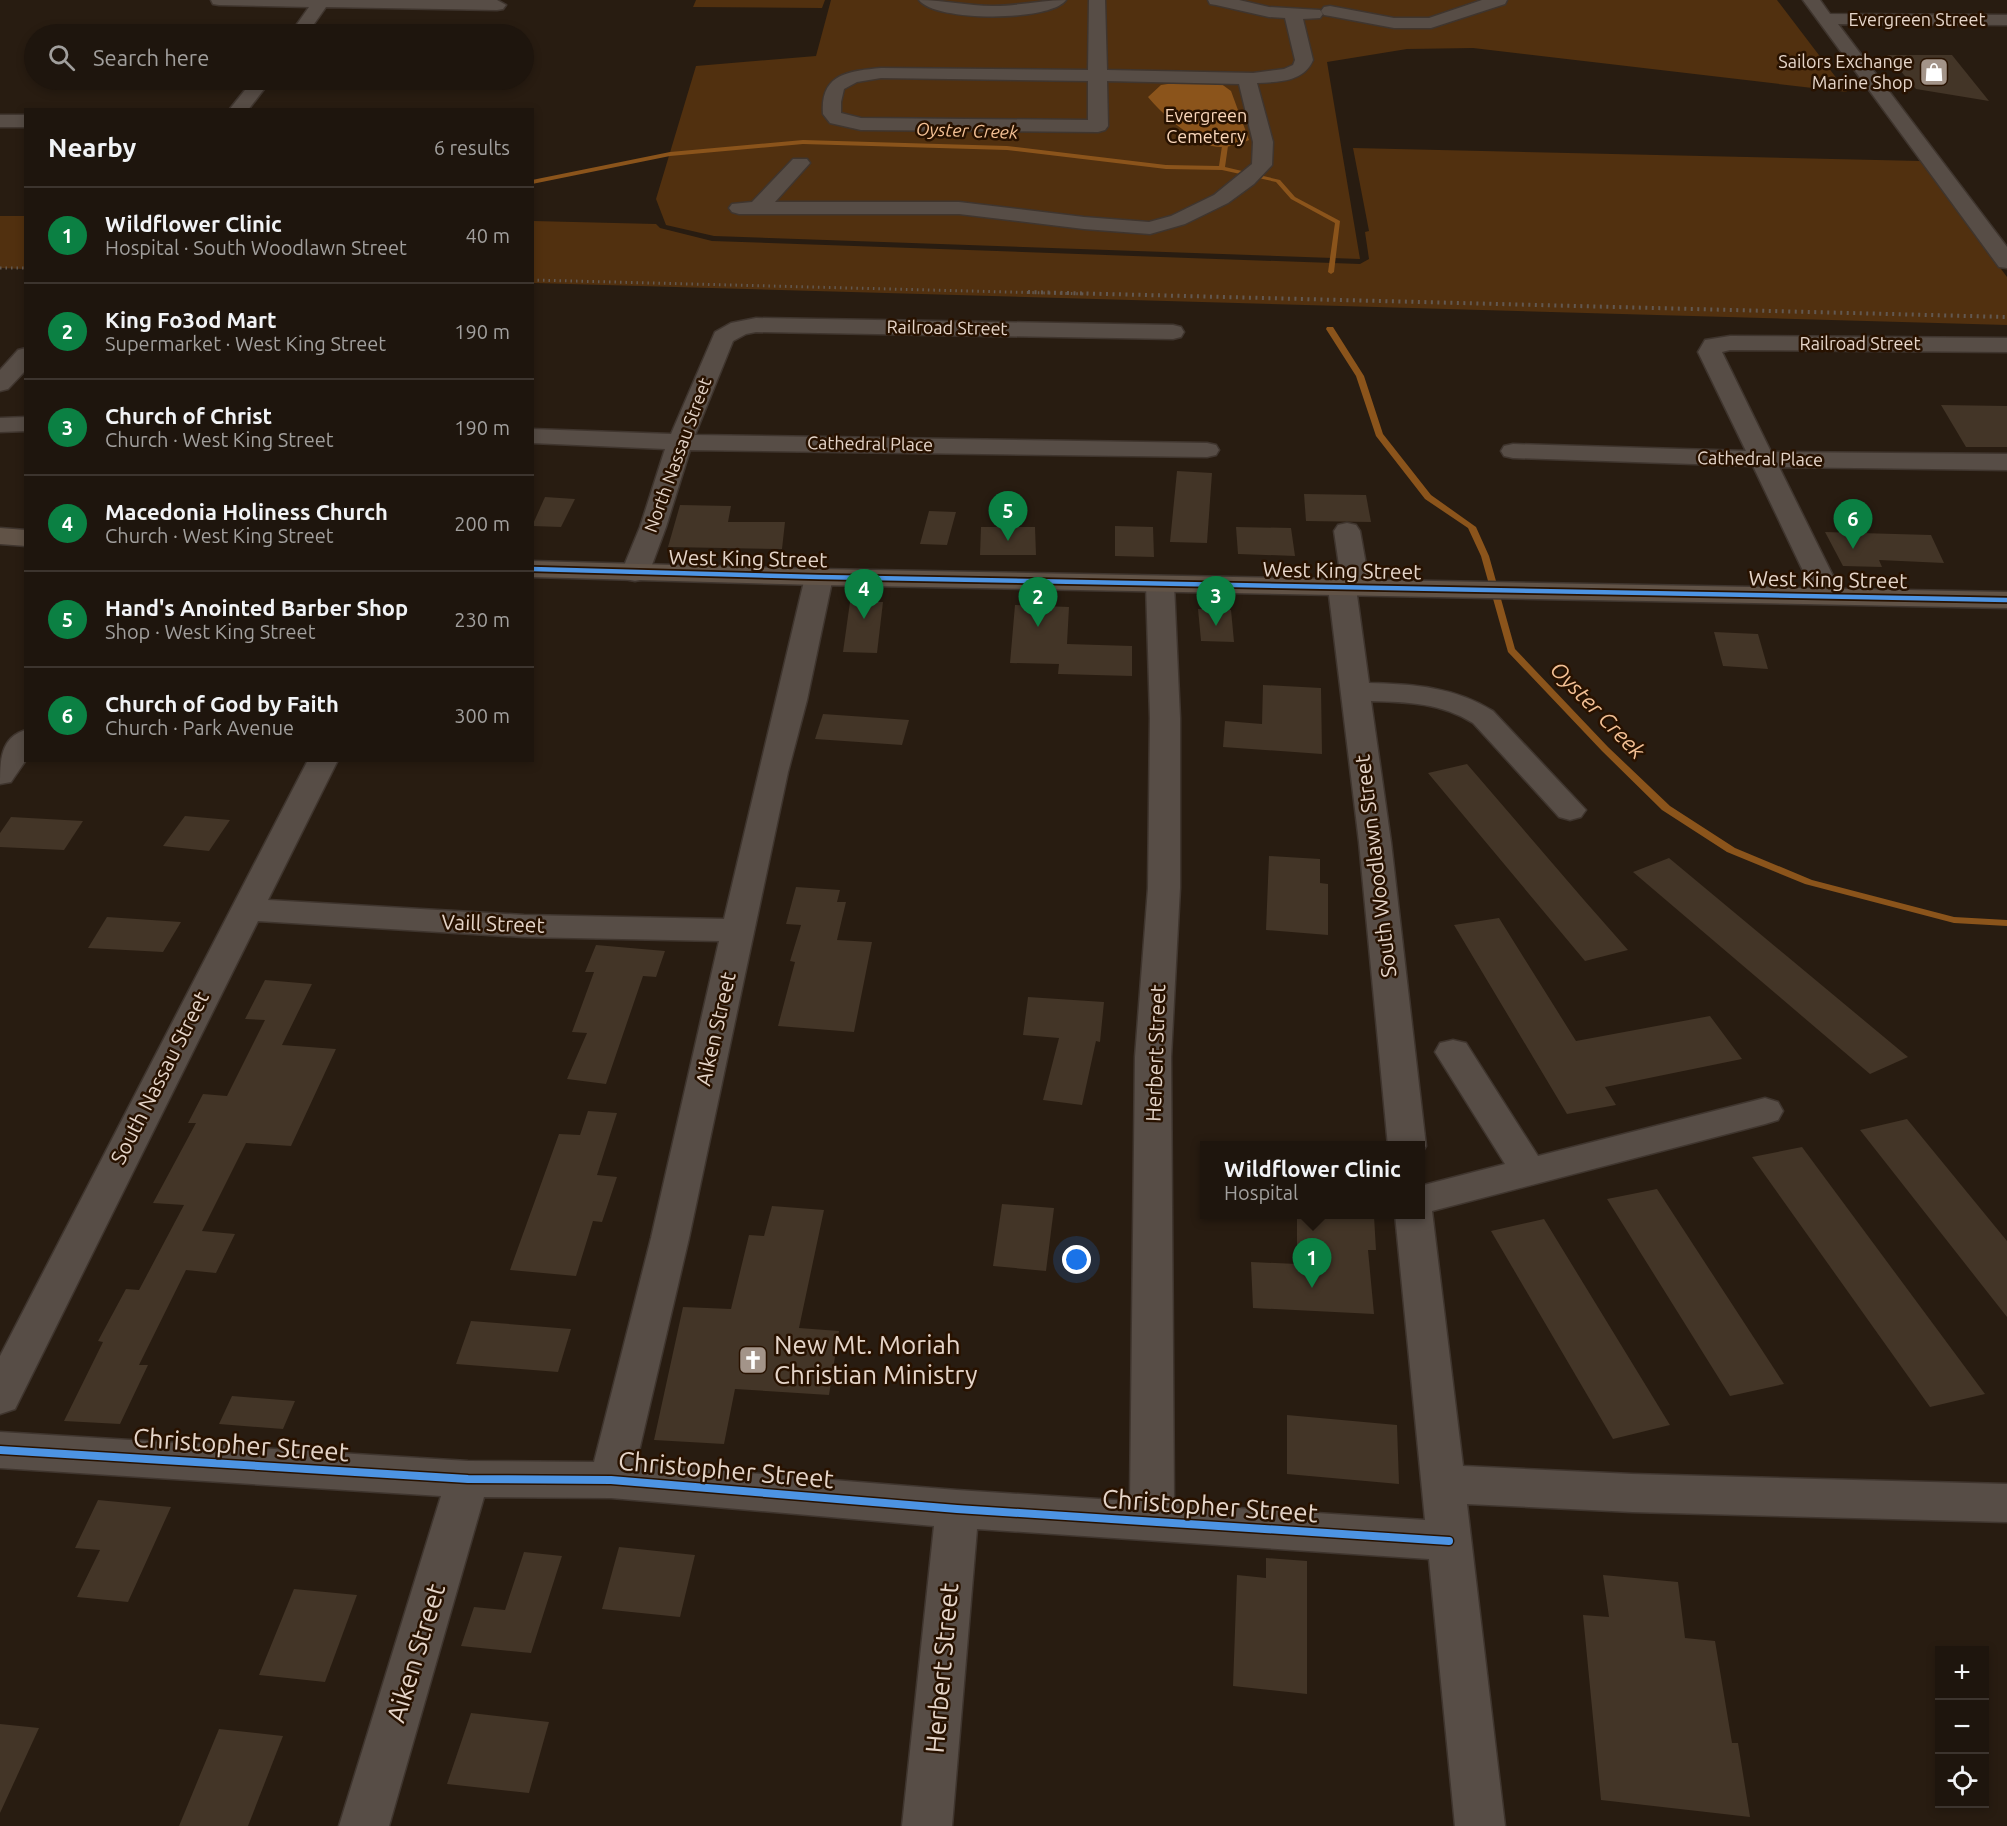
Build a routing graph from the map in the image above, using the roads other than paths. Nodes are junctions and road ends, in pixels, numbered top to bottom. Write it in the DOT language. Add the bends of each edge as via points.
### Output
graph roads {
  1 [pos="219,0"];
  2 [pos="927,0"];
  3 [pos="1058,0"];
  4 [pos="1097,0"];
  5 [pos="1215,0"];
  6 [pos="1499,0"];
  7 [pos="1811,0"];
  8 [pos="323,1"];
  9 [pos="497,5"];
  10 [pos="1336,6"];
  11 [pos="1293,14"];
  12 [pos="1828,20"];
  13 [pos="2007,20"];
  14 [pos="306,24"];
  15 [pos="1098,76"];
  16 [pos="1246,77"];
  17 [pos="254,90"];
  18 [pos="240,108"];
  19 [pos="0,121"];
  20 [pos="24,121"];
  21 [pos="800,163"];
  22 [pos="1984,232"];
  23 [pos="2007,233"];
  24 [pos="2007,262"];
  25 [pos="1173,332"];
  26 [pos="723,338"];
  27 [pos="2007,345"];
  28 [pos="24,357"];
  29 [pos="0,384"];
  30 [pos="24,424"];
  31 [pos="0,425"];
  32 [pos="534,436"];
  33 [pos="680,442"];
  34 [pos="1207,450"];
  35 [pos="1513,451"];
  36 [pos="1762,459"];
  37 [pos="2007,462"];
  38 [pos="1347,531"];
  39 [pos="0,536"];
  40 [pos="24,538"];
  41 [pos="534,569"];
  42 [pos="635,573"];
  43 [pos="819,577"];
  44 [pos="1160,584"];
  45 [pos="1349,587"];
  46 [pos="1829,596"];
  47 [pos="2007,600"];
  48 [pos="1356,692"];
  49 [pos="24,742"];
  50 [pos="322,762"];
  51 [pos="0,775"];
  52 [pos="1570,810"];
  53 [pos="247,910"];
  54 [pos="738,930"];
  55 [pos="1453,1052"];
  56 [pos="1765,1111"];
  57 [pos="1406,1141"];
  58 [pos="1529,1172"];
  59 [pos="1425,1199"];
  60 [pos="1414,1219"];
  61 [pos="0,1397"];
  62 [pos="0,1450"];
  63 [pos="468,1479"];
  64 [pos="611,1480"];
  65 [pos="1443,1484"];
  66 [pos="2007,1503"];
  67 [pos="957,1509"];
  68 [pos="1152,1522"];
  69 [pos="1449,1541"];
  70 [pos="364,1826"];
  71 [pos="927,1826"];
  72 [pos="1480,1826"];
  1 -- 8 [label="street"];
  2 -- 3 [label="street" via="952,7 1001,10 1034,8"];
  4 -- 15 [label="street"];
  5 -- 11 [label="street"];
  6 -- 10 [label="street" via="1431,23 1394,23"];
  7 -- 12 [label="street"];
  8 -- 9 [label="street"];
  8 -- 14 [label="street"];
  10 -- 11 [label="street"];
  11 -- 16 [label="street" via="1304,60 1302,67 1284,75"];
  12 -- 13 [label="street, Evergreen Street"];
  12 -- 22 [label="street"];
  15 -- 15 [label="street" via="1098,126 861,124 837,119 830,103 832,92 840,83 881,73"];
  15 -- 16 [label="street"];
  16 -- 21 [label="street" via="1263,142 1262,165 1221,199 1178,220 1150,228 959,208 749,208"];
  17 -- 18 [label="street"];
  19 -- 20 [label="street"];
  22 -- 23 [label="street"];
  22 -- 24 [label="street"];
  25 -- 26 [label="street, Railroad Street" via="756,325 739,328"];
  26 -- 33 [label="street, North Nassau Street"];
  27 -- 36 [label="street, Railroad Street" via="1713,345 1710,352"];
  28 -- 29 [label="street"];
  30 -- 31 [label="street"];
  32 -- 33 [label="street, Cathedral Place"];
  33 -- 34 [label="street, Cathedral Place"];
  33 -- 42 [label="street, North Nassau Street"];
  35 -- 36 [label="street, Cathedral Place"];
  36 -- 37 [label="street, Cathedral Place"];
  36 -- 46 [label="street"];
  38 -- 45 [label="street, South Woodlawn Street"];
  39 -- 40 [label="main road"];
  41 -- 42 [label="main road, West King Street"];
  42 -- 43 [label="main road, West King Street"];
  43 -- 44 [label="main road, West King Street"];
  43 -- 54 [label="street, Aiken Street" via="789,722 773,772"];
  44 -- 45 [label="main road, West King Street"];
  44 -- 68 [label="street, Herbert Street" via="1165,718 1164,888 1153,1057"];
  45 -- 46 [label="main road, West King Street"];
  45 -- 48 [label="street, South Woodlawn Street"];
  46 -- 47 [label="main road, West King Street"];
  48 -- 52 [label="street" via="1418,694 1469,706 1484,717"];
  48 -- 57 [label="street, South Woodlawn Street"];
  49 -- 51 [label="street"];
  50 -- 53 [label="street, South Nassau Street"];
  53 -- 54 [label="street, Vaill Street" via="524,926"];
  53 -- 61 [label="street, South Nassau Street"];
  54 -- 64 [label="street, Aiken Street" via="670,1238"];
  55 -- 58 [label="street"];
  56 -- 58 [label="street"];
  58 -- 59 [label="street"];
  60 -- 65 [label="street"];
  62 -- 63 [label="street, Christopher Street"];
  63 -- 64 [label="street, Christopher Street"];
  63 -- 70 [label="street, Aiken Street"];
  64 -- 67 [label="street, Christopher Street"];
  65 -- 66 [label="street"];
  65 -- 69 [label="street"];
  67 -- 68 [label="street, Christopher Street"];
  67 -- 71 [label="street, Herbert Street"];
  68 -- 69 [label="street, Christopher Street"];
  69 -- 72 [label="street"];
}
